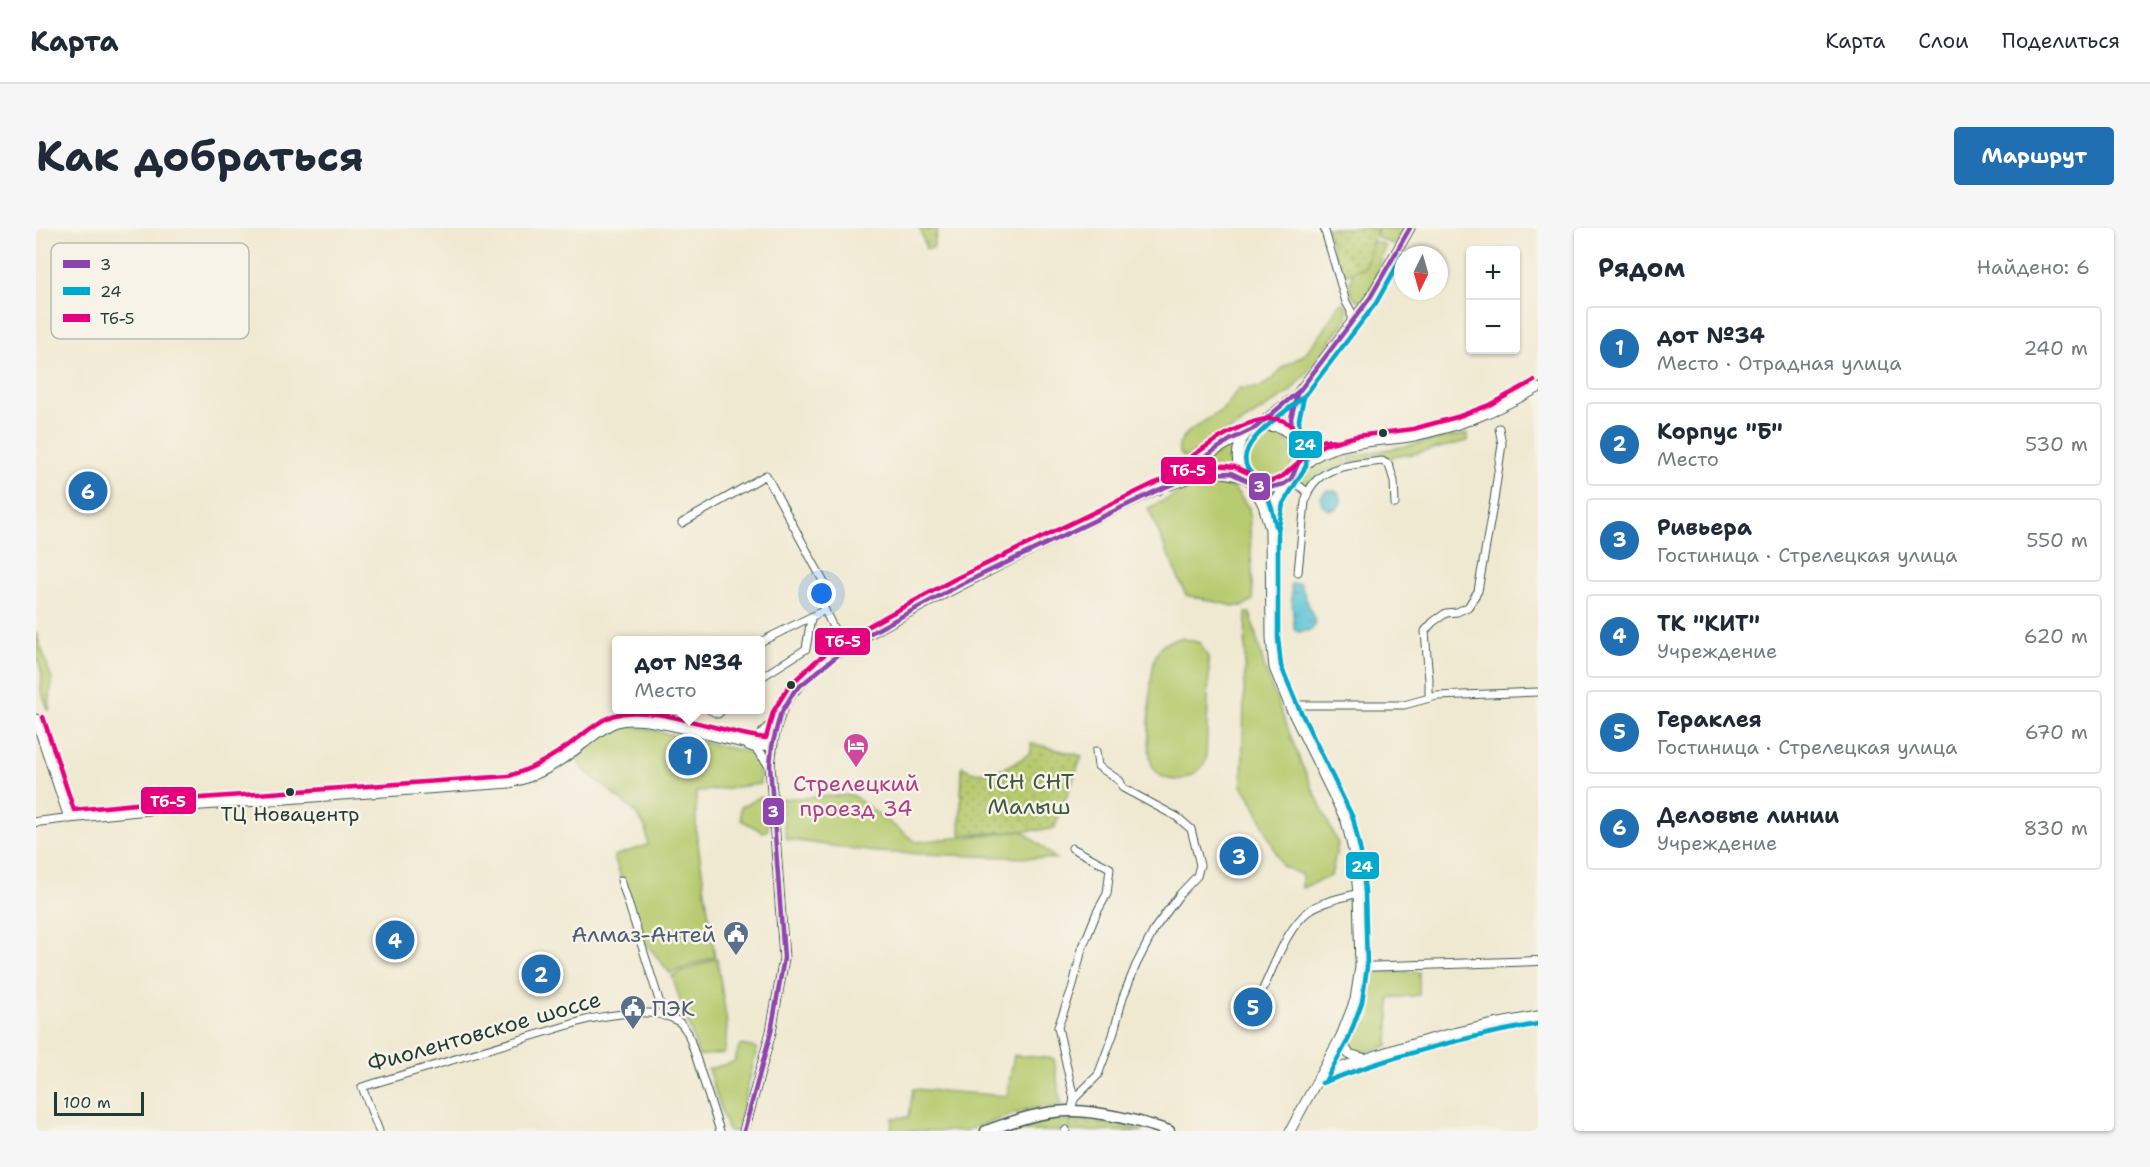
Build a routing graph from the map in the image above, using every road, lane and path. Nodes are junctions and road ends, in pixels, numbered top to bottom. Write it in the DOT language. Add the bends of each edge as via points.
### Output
graph roads {
  1 [pos="1324,228"];
  2 [pos="1410,228"];
  3 [pos="1352,324"];
  4 [pos="1538,388"];
  5 [pos="1297,393"];
  6 [pos="1499,428"];
  7 [pos="1251,430"];
  8 [pos="1295,438"];
  9 [pos="1337,448"];
  10 [pos="1294,476"];
  11 [pos="1249,481"];
  12 [pos="1156,490"];
  13 [pos="1307,492"];
  14 [pos="1395,504"];
  15 [pos="682,523"];
  16 [pos="1270,530"];
  17 [pos="1298,572"];
  18 [pos="825,610"];
  19 [pos="811,618"];
  20 [pos="765,640"];
  21 [pos="844,649"];
  22 [pos="765,675"];
  23 [pos="1538,692"];
  24 [pos="1429,697"];
  25 [pos="1290,707"];
  26 [pos="780,715"];
  27 [pos="36,719"];
  28 [pos="741,742"];
  29 [pos="772,746"];
  30 [pos="1096,752"];
  31 [pos="770,765"];
  32 [pos="69,818"];
  33 [pos="36,822"];
  34 [pos="1072,848"];
  35 [pos="621,880"];
  36 [pos="1358,893"];
  37 [pos="1538,961"];
  38 [pos="1360,967"];
  39 [pos="1262,991"];
  40 [pos="664,1016"];
  41 [pos="1538,1016"];
  42 [pos="1341,1036"];
  43 [pos="1329,1059"];
  44 [pos="1366,1059"];
  45 [pos="1320,1076"];
  46 [pos="1077,1110"];
  47 [pos="379,1131"];
  48 [pos="720,1131"];
  49 [pos="744,1131"];
  50 [pos="986,1131"];
  51 [pos="1158,1131"];
  52 [pos="1169,1131"];
  53 [pos="1290,1131"];
  1 -- 3 [label="street"];
  2 -- 3 [label="main road"];
  3 -- 5 [label="main road"];
  4 -- 9 [label="main road" via="1461,424"];
  5 -- 7 [label="main road"];
  5 -- 8 [label="main road" via="1291,418"];
  6 -- 24 [label="street" via="1502,444 1478,591 1468,607 1446,613 1425,631"];
  7 -- 8 [label="main road" via="1279,427"];
  7 -- 11 [label="main road" via="1238,447 1237,455"];
  7 -- 12 [label="main road"];
  8 -- 9 [label="main road" via="1309,446"];
  8 -- 10 [label="main road" via="1301,457"];
  9 -- 10 [label="main road" via="1314,457"];
  10 -- 11 [label="main road" via="1277,488 1260,487"];
  10 -- 13 [label="street"];
  10 -- 16 [label="main road" via="1276,501"];
  11 -- 12 [label="main road" via="1231,473 1208,472"];
  11 -- 16 [label="main road" via="1263,505"];
  12 -- 21 [label="main road" via="958,586"];
  13 -- 14 [label="street" via="1327,472 1382,461 1389,465 1394,481"];
  13 -- 17 [label="street"];
  15 -- 18 [label="street" via="766,475 828,591 822,605"];
  16 -- 25 [label="main road" via="1274,668"];
  18 -- 19 [label="street"];
  18 -- 21 [label="street"];
  19 -- 20 [label="street"];
  19 -- 22 [label="street" via="806,649"];
  21 -- 26 [label="main road" via="795,690"];
  23 -- 24 [label="street"];
  24 -- 25 [label="street" via="1404,705"];
  25 -- 36 [label="main road" via="1346,821"];
  26 -- 28 [label="main road" via="759,737"];
  26 -- 29 [label="main road"];
  27 -- 32 [label="main road"];
  28 -- 29 [label="main road"];
  28 -- 31 [label="main road" via="756,748"];
  28 -- 32 [label="main road" via="632,718 605,728 545,771 510,783"];
  29 -- 31 [label="main road"];
  30 -- 46 [label="street" via="1098,766 1120,781 1123,788 1177,817 1191,829 1200,865 1197,876 1155,928 1136,965 1098,1075"];
  31 -- 49 [label="main road" via="784,958 771,1032"];
  32 -- 33 [label="street"];
  34 -- 46 [label="street" via="1110,868 1107,894 1082,949 1058,1027"];
  35 -- 40 [label="street"];
  36 -- 38 [label="main road"];
  36 -- 39 [label="street" via="1311,909 1301,919"];
  37 -- 38 [label="street"];
  38 -- 42 [label="main road" via="1355,1000"];
  40 -- 47 [label="street, Фиолентовское шоссе" via="639,1013 589,1019 362,1087"];
  40 -- 48 [label="street" via="679,1022 688,1033"];
  41 -- 44 [label="main road" via="1440,1036"];
  42 -- 43 [label="main road"];
  42 -- 44 [label="main road" via="1349,1054"];
  43 -- 44 [label="main road"];
  43 -- 45 [label="main road"];
  44 -- 45 [label="main road"];
  45 -- 53 [label="main road"];
  46 -- 50 [label="main road" via="1023,1118"];
  46 -- 51 [label="main road"];
  46 -- 52 [label="main road"];
}
